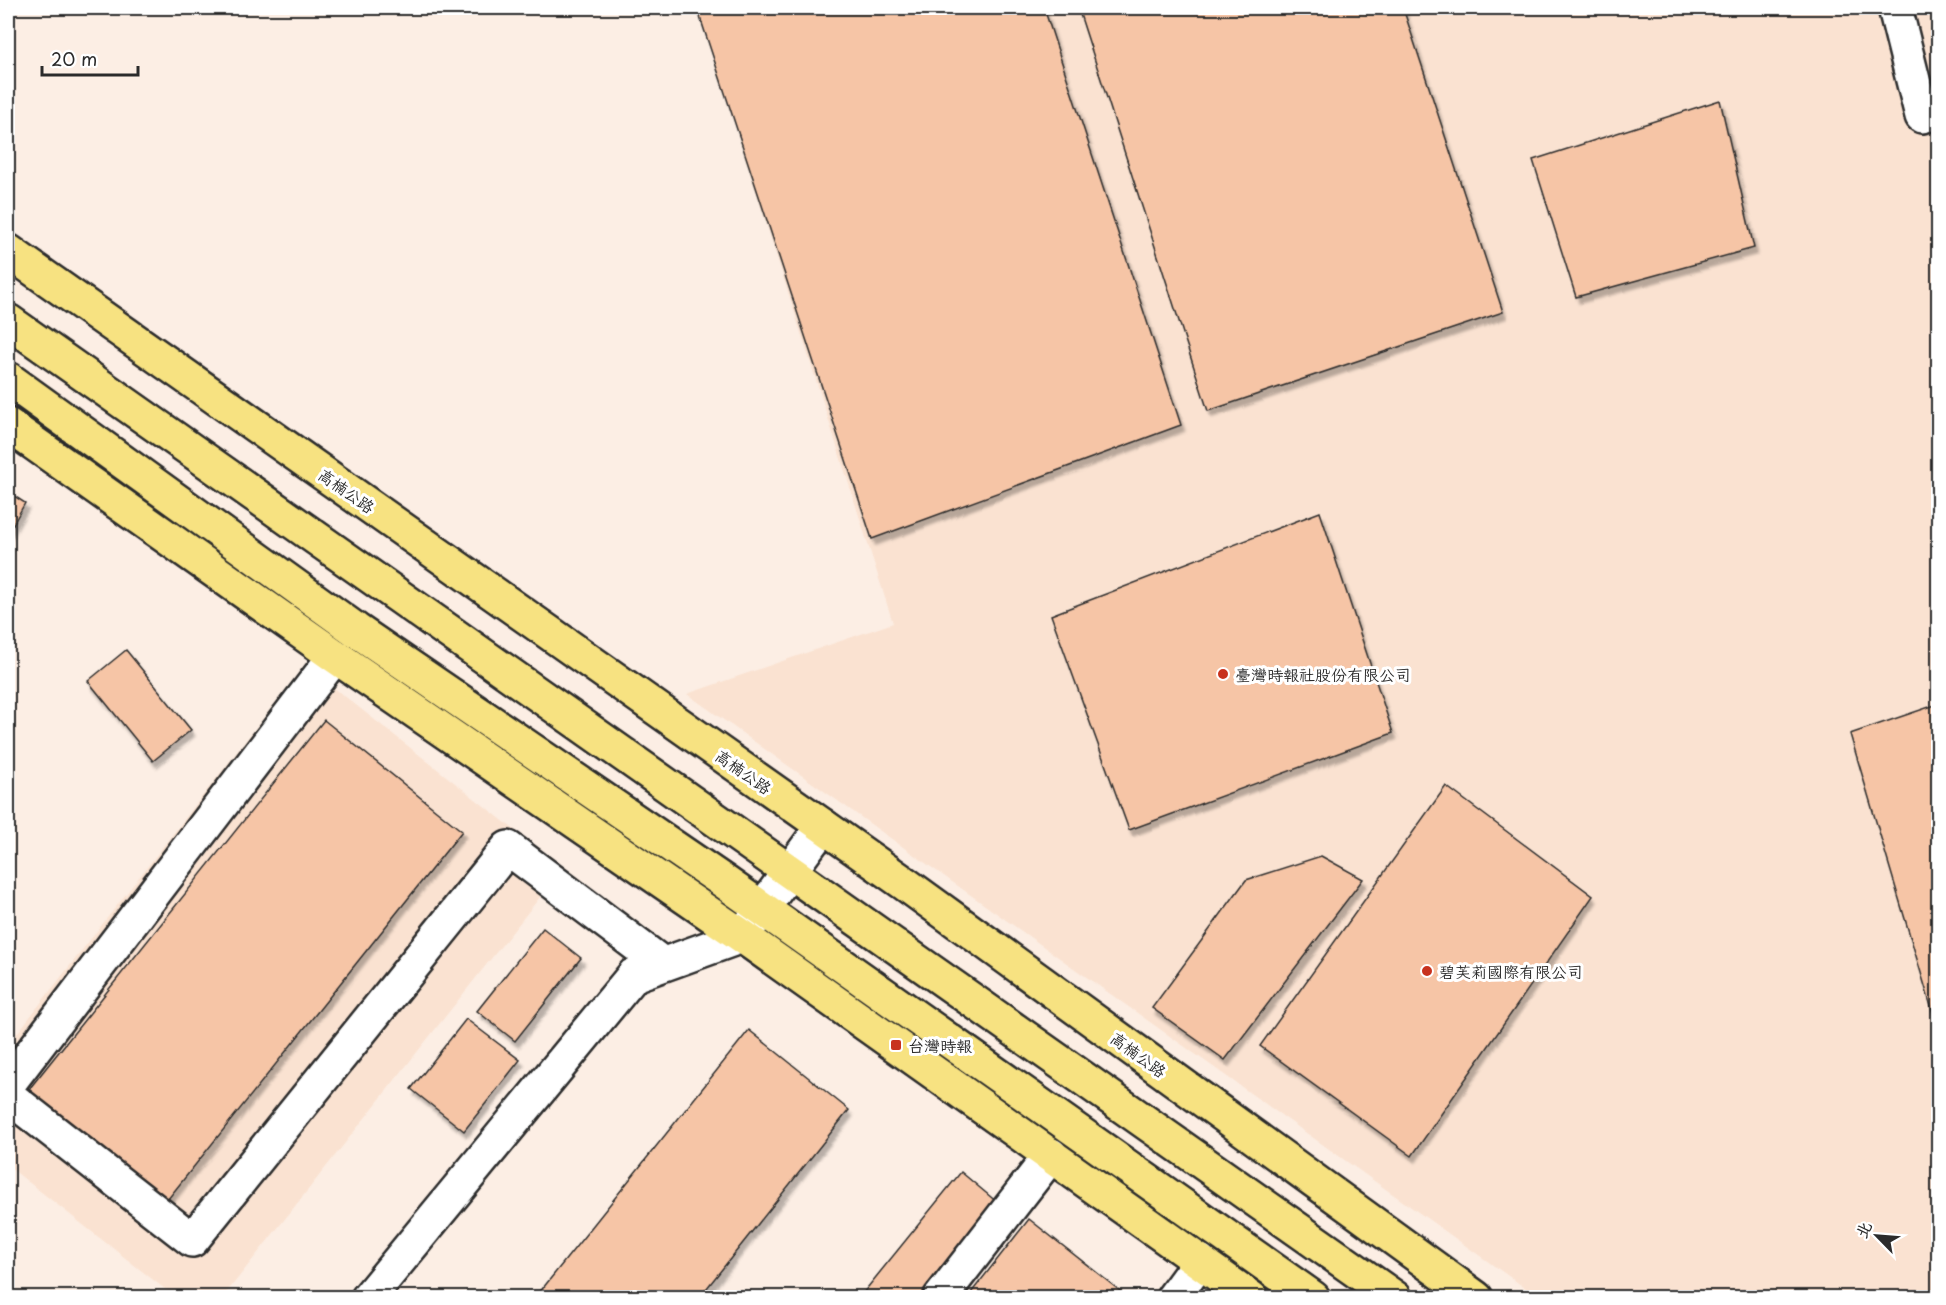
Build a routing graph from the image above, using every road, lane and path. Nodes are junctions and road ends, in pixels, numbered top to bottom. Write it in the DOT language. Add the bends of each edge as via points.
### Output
graph roads {
  1 [pos="1895,8"];
  2 [pos="1938,112"];
  3 [pos="8,250"];
  4 [pos="8,321"];
  5 [pos="8,379"];
  6 [pos="8,424"];
  7 [pos="335,656"];
  8 [pos="823,826"];
  9 [pos="790,871"];
  10 [pos="762,909"];
  11 [pos="742,936"];
  12 [pos="661,963"];
  13 [pos="8,1084"];
  14 [pos="8,1096"];
  15 [pos="1051,1155"];
  16 [pos="1200,1261"];
  17 [pos="368,1298"];
  18 [pos="940,1298"];
  19 [pos="1173,1298"];
  20 [pos="1251,1298"];
  21 [pos="1313,1298"];
  22 [pos="1395,1298"];
  23 [pos="1476,1298"];
  1 -- 2 [label="lane" via="1922,117"];
  3 -- 8 [label="main road, 高楠公路"];
  4 -- 9 [label="main road"];
  5 -- 10 [label="main road" via="356,630"];
  6 -- 7 [label="main road"];
  7 -- 11 [label="main road"];
  7 -- 13 [label="lane"];
  8 -- 9 [label="lane"];
  8 -- 23 [label="main road, 高楠公路"];
  9 -- 10 [label="lane"];
  9 -- 22 [label="main road"];
  10 -- 11 [label="lane"];
  10 -- 21 [label="main road"];
  11 -- 12 [label="lane"];
  11 -- 15 [label="main road"];
  12 -- 14 [label="lane" via="508,848 192,1240"];
  12 -- 17 [label="lane" via="634,975"];
  15 -- 16 [label="main road"];
  15 -- 18 [label="lane"];
  16 -- 19 [label="lane"];
  16 -- 20 [label="main road"];
}
